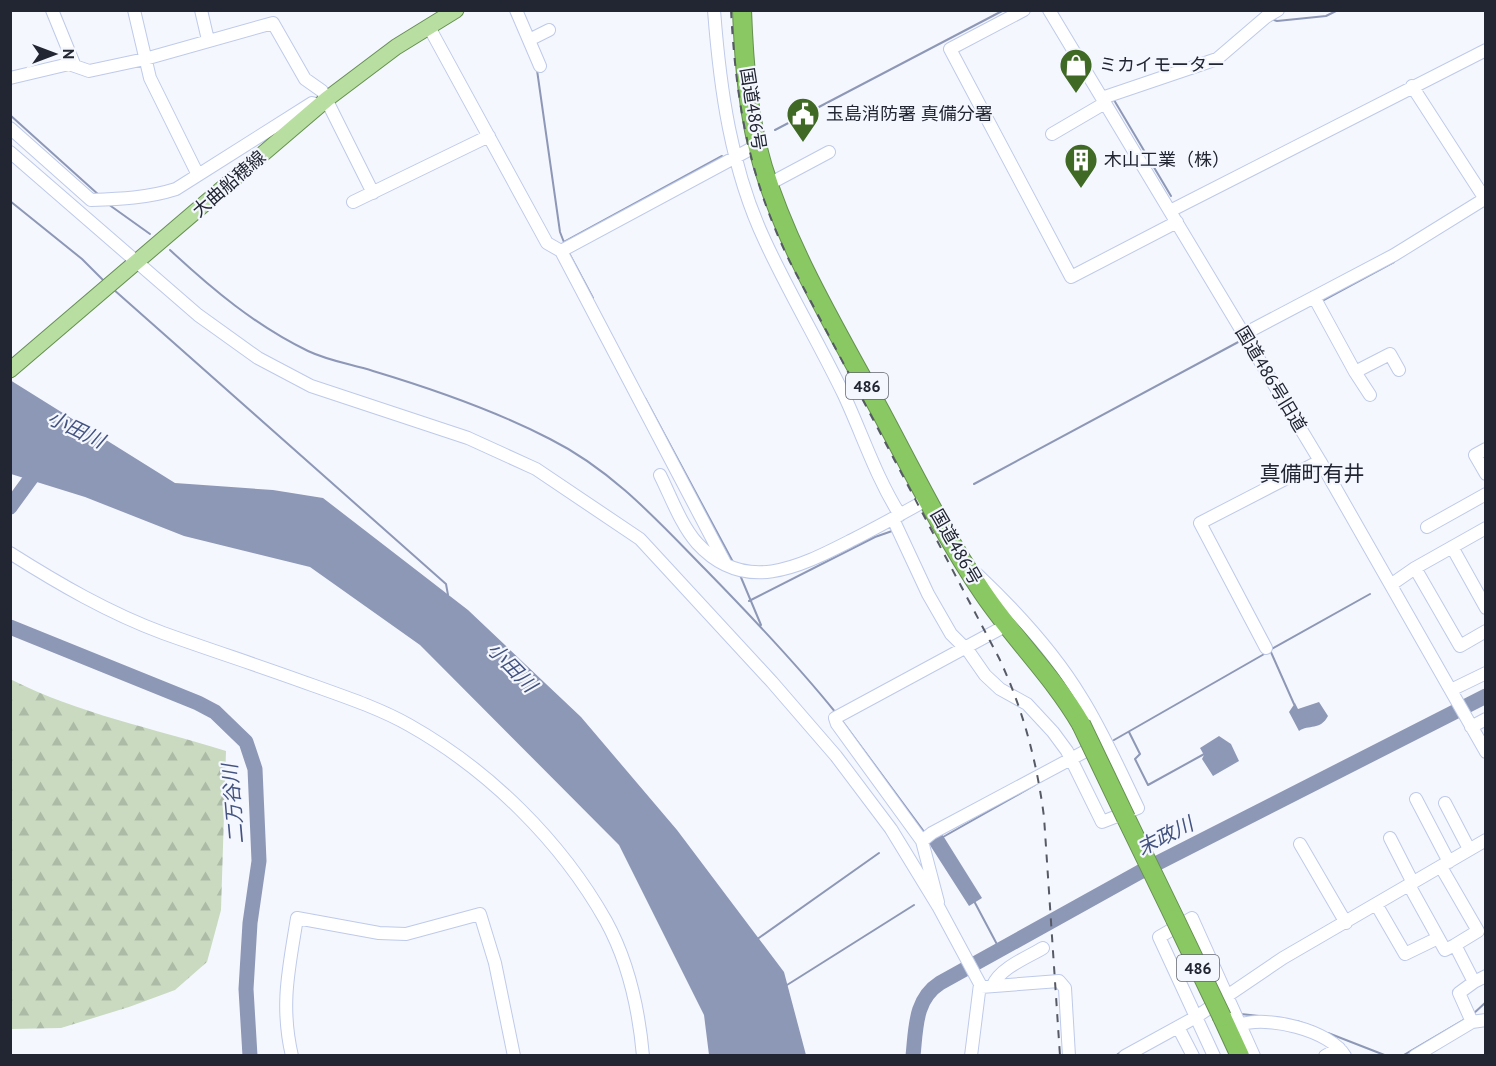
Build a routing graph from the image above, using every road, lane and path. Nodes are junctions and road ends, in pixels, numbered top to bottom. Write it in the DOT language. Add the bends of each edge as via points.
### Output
graph roads {
  1 [pos="52,10"];
  2 [pos="134,10"];
  3 [pos="201,10"];
  4 [pos="456,10"];
  5 [pos="714,10"];
  6 [pos="742,10"];
  7 [pos="1024,10"];
  8 [pos="1049,10"];
  9 [pos="1278,10"];
  10 [pos="273,17"];
  11 [pos="516,19"];
  12 [pos="429,27"];
  13 [pos="549,30"];
  14 [pos="208,40"];
  15 [pos="529,40"];
  16 [pos="1485,50"];
  17 [pos="145,59"];
  18 [pos="74,64"];
  19 [pos="540,66"];
  20 [pos="10,78"];
  21 [pos="1412,86"];
  22 [pos="1104,101"];
  23 [pos="324,102"];
  24 [pos="10,129"];
  25 [pos="1052,134"];
  26 [pos="489,136"];
  27 [pos="758,145"];
  28 [pos="10,152"];
  29 [pos="829,152"];
  30 [pos="735,156"];
  31 [pos="198,176"];
  32 [pos="769,184"];
  33 [pos="373,193"];
  34 [pos="1485,198"];
  35 [pos="353,202"];
  36 [pos="1174,217"];
  37 [pos="566,248"];
  38 [pos="137,262"];
  39 [pos="1316,301"];
  40 [pos="1244,334"];
  41 [pos="10,370"];
  42 [pos="1399,370"];
  43 [pos="1355,372"];
  44 [pos="1370,395"];
  45 [pos="1485,449"];
  46 [pos="1320,461"];
  47 [pos="1485,474"];
  48 [pos="660,475"];
  49 [pos="1485,494"];
  50 [pos="928,499"];
  51 [pos="897,517"];
  52 [pos="1427,527"];
  53 [pos="1485,528"];
  54 [pos="1452,547"];
  55 [pos="10,553"];
  56 [pos="961,559"];
  57 [pos="732,566"];
  58 [pos="1416,567"];
  59 [pos="1392,585"];
  60 [pos="1485,608"];
  61 [pos="1007,625"];
  62 [pos="1485,631"];
  63 [pos="965,647"];
  64 [pos="1266,648"];
  65 [pos="1485,673"];
  66 [pos="1454,695"];
  67 [pos="1485,719"];
  68 [pos="1469,722"];
  69 [pos="1106,741"];
  70 [pos="1485,752"];
  71 [pos="1071,759"];
  72 [pos="1416,799"];
  73 [pos="1445,803"];
  74 [pos="926,838"];
  75 [pos="1390,838"];
  76 [pos="1485,840"];
  77 [pos="1300,844"];
  78 [pos="1468,846"];
  79 [pos="1445,861"];
  80 [pos="1411,881"];
  81 [pos="1376,904"];
  82 [pos="938,906"];
  83 [pos="1344,920"];
  84 [pos="1482,929"];
  85 [pos="1438,938"];
  86 [pos="1455,945"];
  87 [pos="1043,948"];
  88 [pos="1480,979"];
  89 [pos="984,983"];
  90 [pos="1227,996"];
  91 [pos="1194,1013"];
  92 [pos="1470,1019"];
  93 [pos="1485,1020"];
  94 [pos="1240,1025"];
  95 [pos="1178,1027"];
  96 [pos="1342,1052"];
  97 [pos="1417,1055"];
  98 [pos="292,1056"];
  99 [pos="514,1056"];
  100 [pos="644,1056"];
  101 [pos="971,1056"];
  102 [pos="1069,1056"];
  103 [pos="1125,1056"];
  104 [pos="1193,1056"];
  105 [pos="1214,1056"];
  106 [pos="1240,1056"];
  107 [pos="1254,1056"];
  108 [pos="1325,1056"];
  1 -- 18 [label="street"];
  2 -- 17 [label="street"];
  3 -- 14 [label="street"];
  4 -- 12 [label="main road, 大曲船穂線"];
  5 -- 30 [label="street" via="720,77"];
  6 -- 27 [label="highway, 国道486号 / 486" via="747,86"];
  7 -- 36 [label="street" via="950,49 1071,277"];
  8 -- 22 [label="street, 国道486号旧道"];
  9 -- 22 [label="street" via="1217,59"];
  10 -- 14 [label="street"];
  10 -- 23 [label="street" via="305,79 322,91"];
  11 -- 15 [label="street"];
  12 -- 23 [label="main road, 大曲船穂線"];
  12 -- 26 [label="street"];
  13 -- 15 [label="street"];
  14 -- 17 [label="street"];
  15 -- 19 [label="street"];
  16 -- 21 [label="street"];
  17 -- 18 [label="street" via="89,71"];
  17 -- 31 [label="street" via="150,78"];
  18 -- 20 [label="street"];
  21 -- 34 [label="street"];
  21 -- 36 [label="street"];
  22 -- 25 [label="street"];
  22 -- 36 [label="street, 国道486号旧道"];
  23 -- 31 [label="street" via="312,103"];
  23 -- 33 [label="street"];
  23 -- 38 [label="main road, 大曲船穂線"];
  24 -- 31 [label="street" via="91,200 161,194"];
  26 -- 33 [label="street"];
  26 -- 37 [label="street" via="547,243"];
  27 -- 30 [label="street"];
  27 -- 32 [label="highway, 国道486号 / 486"];
  28 -- 38 [label="street"];
  29 -- 32 [label="street"];
  30 -- 37 [label="street"];
  30 -- 51 [label="street" via="764,240 844,396"];
  32 -- 50 [label="highway, 国道486号 / 486" via="817,293"];
  33 -- 35 [label="street"];
  34 -- 39 [label="street"];
  36 -- 40 [label="street, 国道486号旧道"];
  37 -- 57 [label="street"];
  38 -- 41 [label="main road, 大曲船穂線"];
  38 -- 82 [label="street" via="198,315 258,358 311,386 468,438 536,469 640,539 836,756 891,829"];
  39 -- 40 [label="street"];
  39 -- 43 [label="street"];
  40 -- 46 [label="street, 国道486号旧道"];
  42 -- 43 [label="street" via="1390,354"];
  43 -- 44 [label="street"];
  45 -- 47 [label="street" via="1475,455"];
  46 -- 59 [label="street, 国道486号旧道"];
  46 -- 64 [label="street" via="1200,523"];
  48 -- 57 [label="street" via="696,542"];
  49 -- 52 [label="street"];
  50 -- 51 [label="street"];
  50 -- 56 [label="highway, 国道486号 / 486"];
  51 -- 57 [label="street" via="790,569 763,573"];
  51 -- 63 [label="street" via="928,594 951,634"];
  53 -- 54 [label="street"];
  54 -- 58 [label="street"];
  54 -- 60 [label="street"];
  55 -- 100 [label="street" via="106,608 160,632 358,702 408,724 448,749 548,838 607,922 629,980"];
  56 -- 61 [label="highway, 国道486号 / 486"];
  56 -- 69 [label="street" via="1009,606 1063,670"];
  58 -- 59 [label="street"];
  58 -- 62 [label="street" via="1460,646"];
  59 -- 66 [label="street, 国道486号旧道"];
  61 -- 63 [label="street"];
  61 -- 106 [label="highway, 国道486号 / 486, bridge" via="1053,680 1081,724"];
  63 -- 71 [label="street" via="985,675 1038,713"];
  63 -- 74 [label="street" via="838,716 837,724"];
  65 -- 66 [label="street"];
  66 -- 68 [label="street, 国道486号旧道"];
  67 -- 68 [label="street"];
  68 -- 70 [label="street, 国道486号旧道"];
  69 -- 71 [label="street"];
  69 -- 71 [label="street" via="1138,808 1102,822"];
  71 -- 74 [label="street"];
  72 -- 79 [label="street"];
  73 -- 78 [label="street"];
  74 -- 82 [label="street"];
  75 -- 80 [label="street"];
  76 -- 78 [label="street"];
  77 -- 83 [label="street"];
  78 -- 79 [label="street"];
  79 -- 80 [label="street"];
  79 -- 84 [label="street"];
  80 -- 81 [label="street"];
  80 -- 85 [label="street"];
  81 -- 83 [label="street"];
  81 -- 85 [label="street" via="1405,954"];
  82 -- 89 [label="street"];
  83 -- 90 [label="street"];
  84 -- 86 [label="street"];
  85 -- 86 [label="street" via="1445,950"];
  86 -- 88 [label="street"];
  87 -- 89 [label="street"];
  88 -- 92 [label="street" via="1459,993"];
  89 -- 101 [label="street"];
  89 -- 102 [label="street" via="1059,981 1065,988"];
  90 -- 91 [label="street"];
  90 -- 91 [label="street" via="1192,918 1158,937"];
  90 -- 94 [label="street"];
  91 -- 95 [label="street"];
  91 -- 105 [label="street"];
  92 -- 93 [label="street"];
  92 -- 97 [label="street"];
  94 -- 96 [label="street" via="1249,1022 1297,1026"];
  94 -- 107 [label="street"];
  95 -- 103 [label="street"];
  95 -- 104 [label="street"];
  96 -- 108 [label="street"];
  98 -- 99 [label="street" via="285,1003 297,918 406,934 480,914 495,963"];
}
